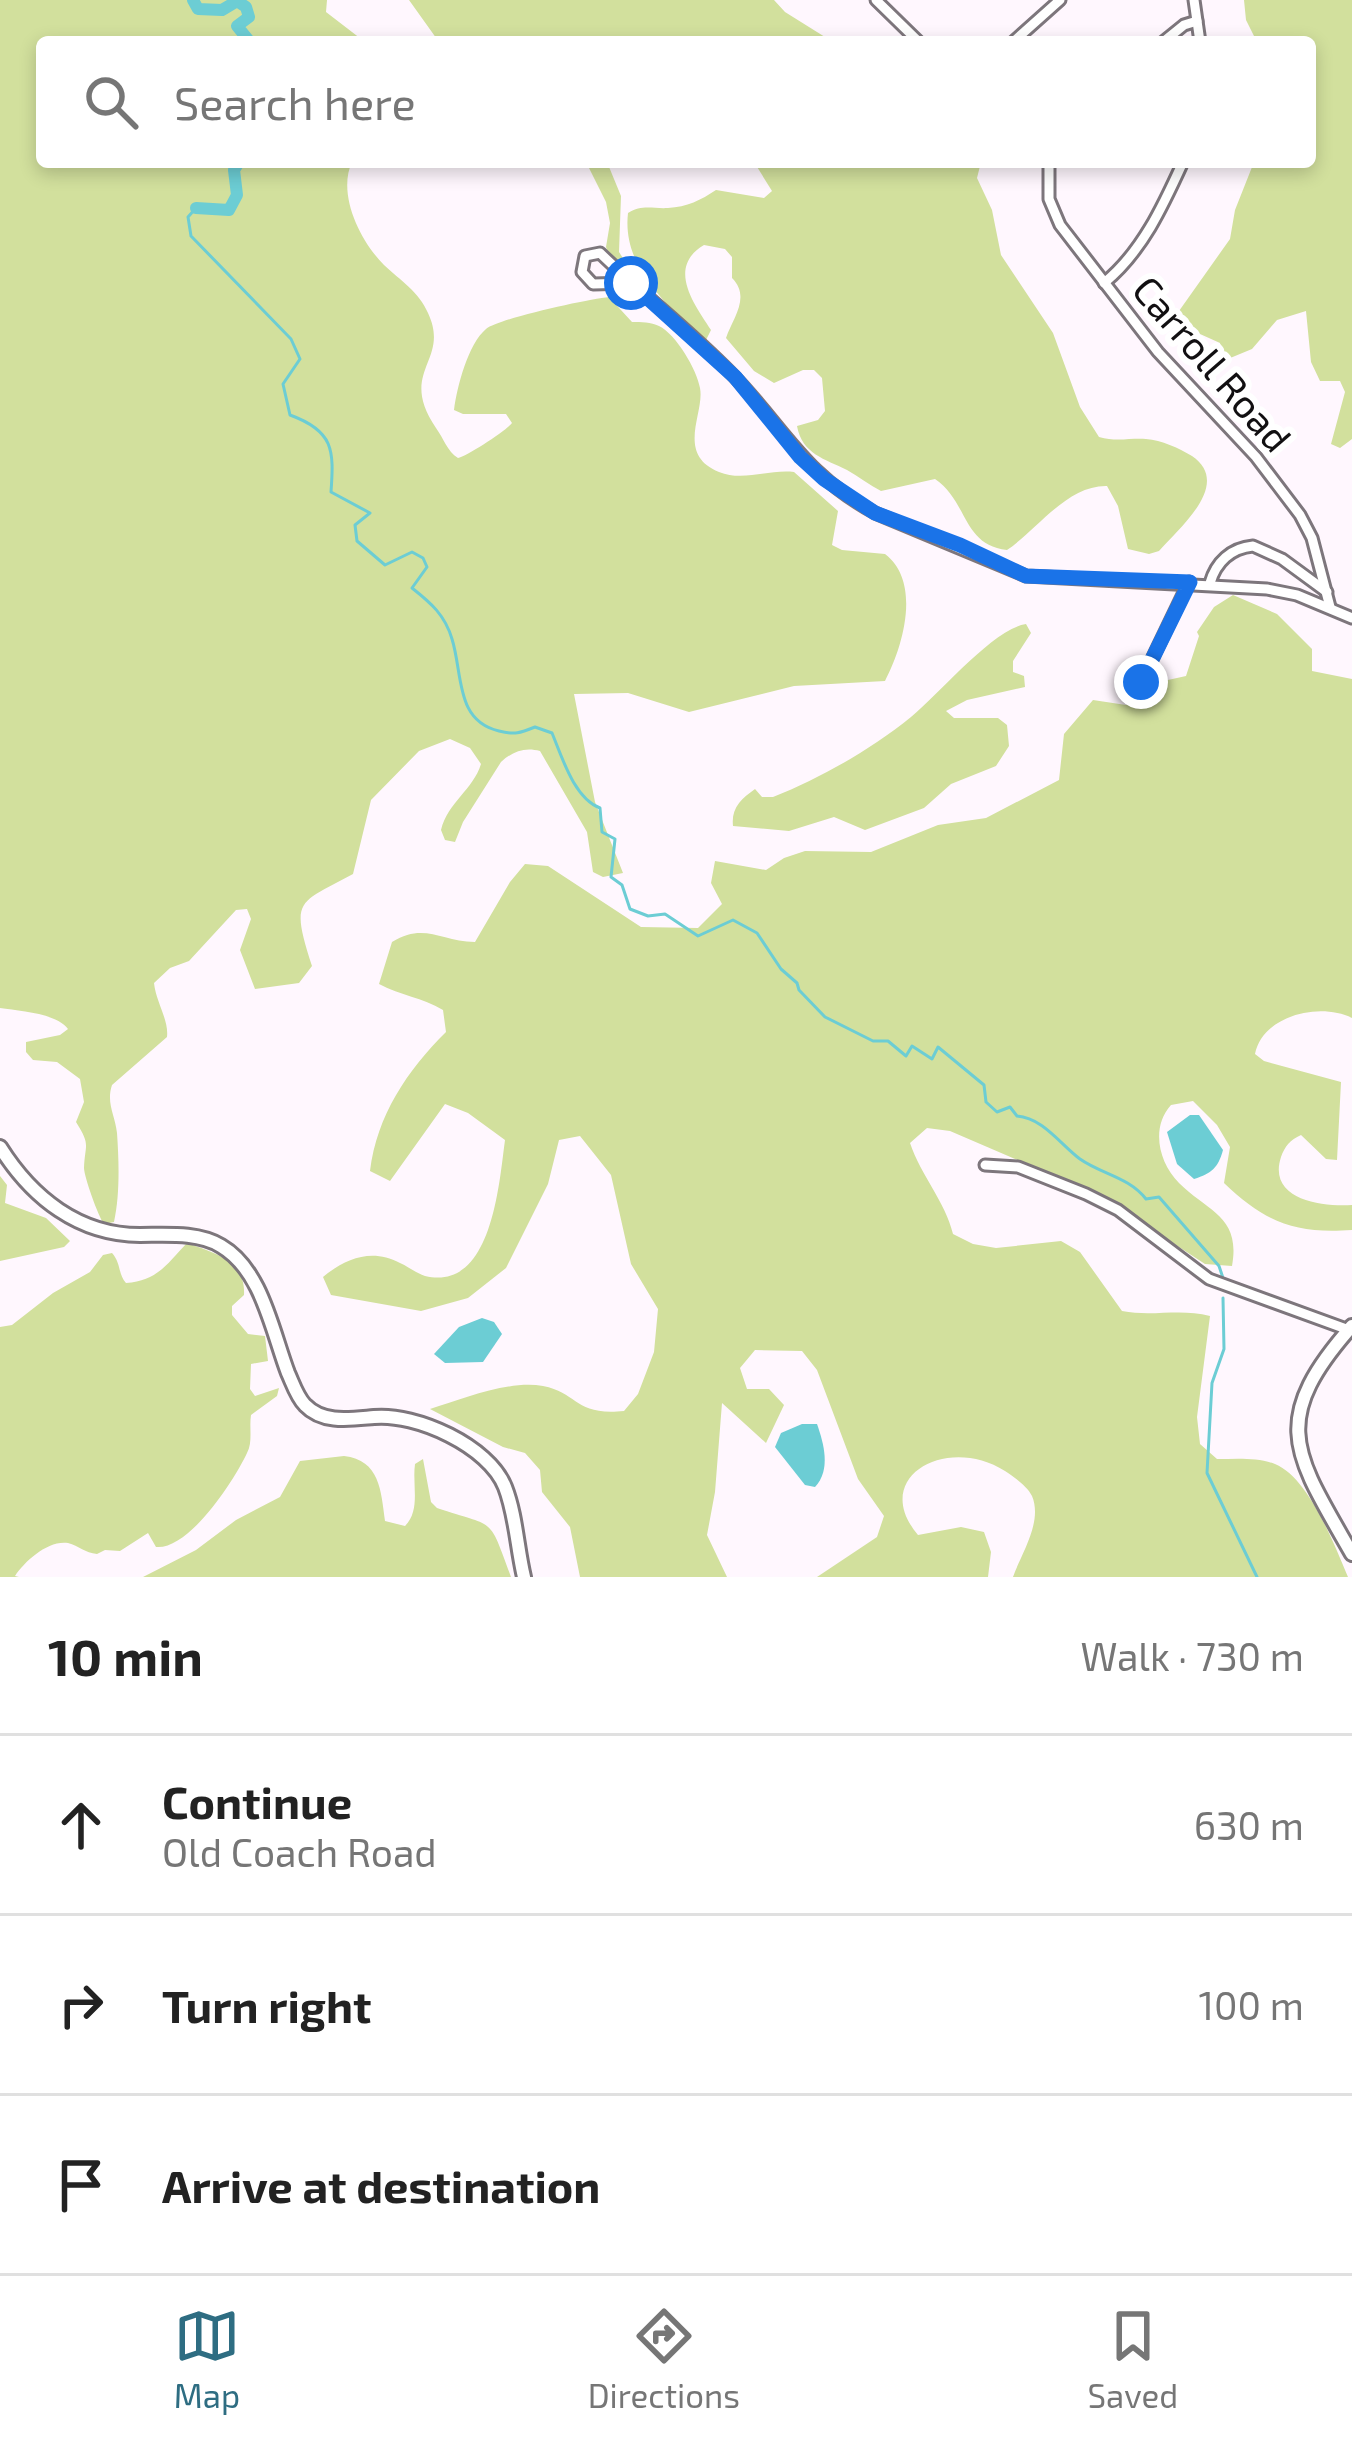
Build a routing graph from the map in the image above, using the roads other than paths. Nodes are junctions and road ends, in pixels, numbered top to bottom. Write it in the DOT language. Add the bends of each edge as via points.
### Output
graph roads {
  1 [pos="876,0"];
  2 [pos="1060,0"];
  3 [pos="1194,0"];
  4 [pos="1197,21"];
  5 [pos="913,36"];
  6 [pos="1019,36"];
  7 [pos="1170,36"];
  8 [pos="1199,36"];
  9 [pos="1049,168"];
  10 [pos="1180,168"];
  11 [pos="631,283"];
  12 [pos="1105,284"];
  13 [pos="1190,582"];
  14 [pos="1210,584"];
  15 [pos="1327,592"];
  16 [pos="1330,607"];
  17 [pos="1352,618"];
  18 [pos="1141,682"];
  19 [pos="0,1147"];
  20 [pos="986,1165"];
  21 [pos="1350,1328"];
  22 [pos="1352,1554"];
  23 [pos="524,1577"];
  1 -- 5 [label="street"];
  2 -- 6 [label="street"];
  3 -- 4 [label="street"];
  4 -- 7 [label="street"];
  4 -- 8 [label="street"];
  9 -- 12 [label="street, Carroll Road" via="1052,211"];
  10 -- 12 [label="street" via="1144,238"];
  11 -- 11 [label="street" via="592,284 582,272 585,256 600,253"];
  11 -- 13 [label="street" via="735,377 800,457 875,513 1026,576"];
  12 -- 15 [label="street, Carroll Road" via="1287,496 1312,538"];
  13 -- 14 [label="street"];
  13 -- 18 [label="street"];
  14 -- 15 [label="street" via="1226,556 1253,546"];
  14 -- 16 [label="street"];
  15 -- 16 [label="street, Carroll Road"];
  16 -- 17 [label="street"];
  19 -- 23 [label="street" via="76,1222 110,1234 208,1240 241,1262 305,1406 326,1418 411,1418 487,1463 505,1486"];
  20 -- 21 [label="street" via="1018,1167 1086,1194 1209,1279"];
  21 -- 22 [label="street" via="1302,1395 1298,1439"];
}
